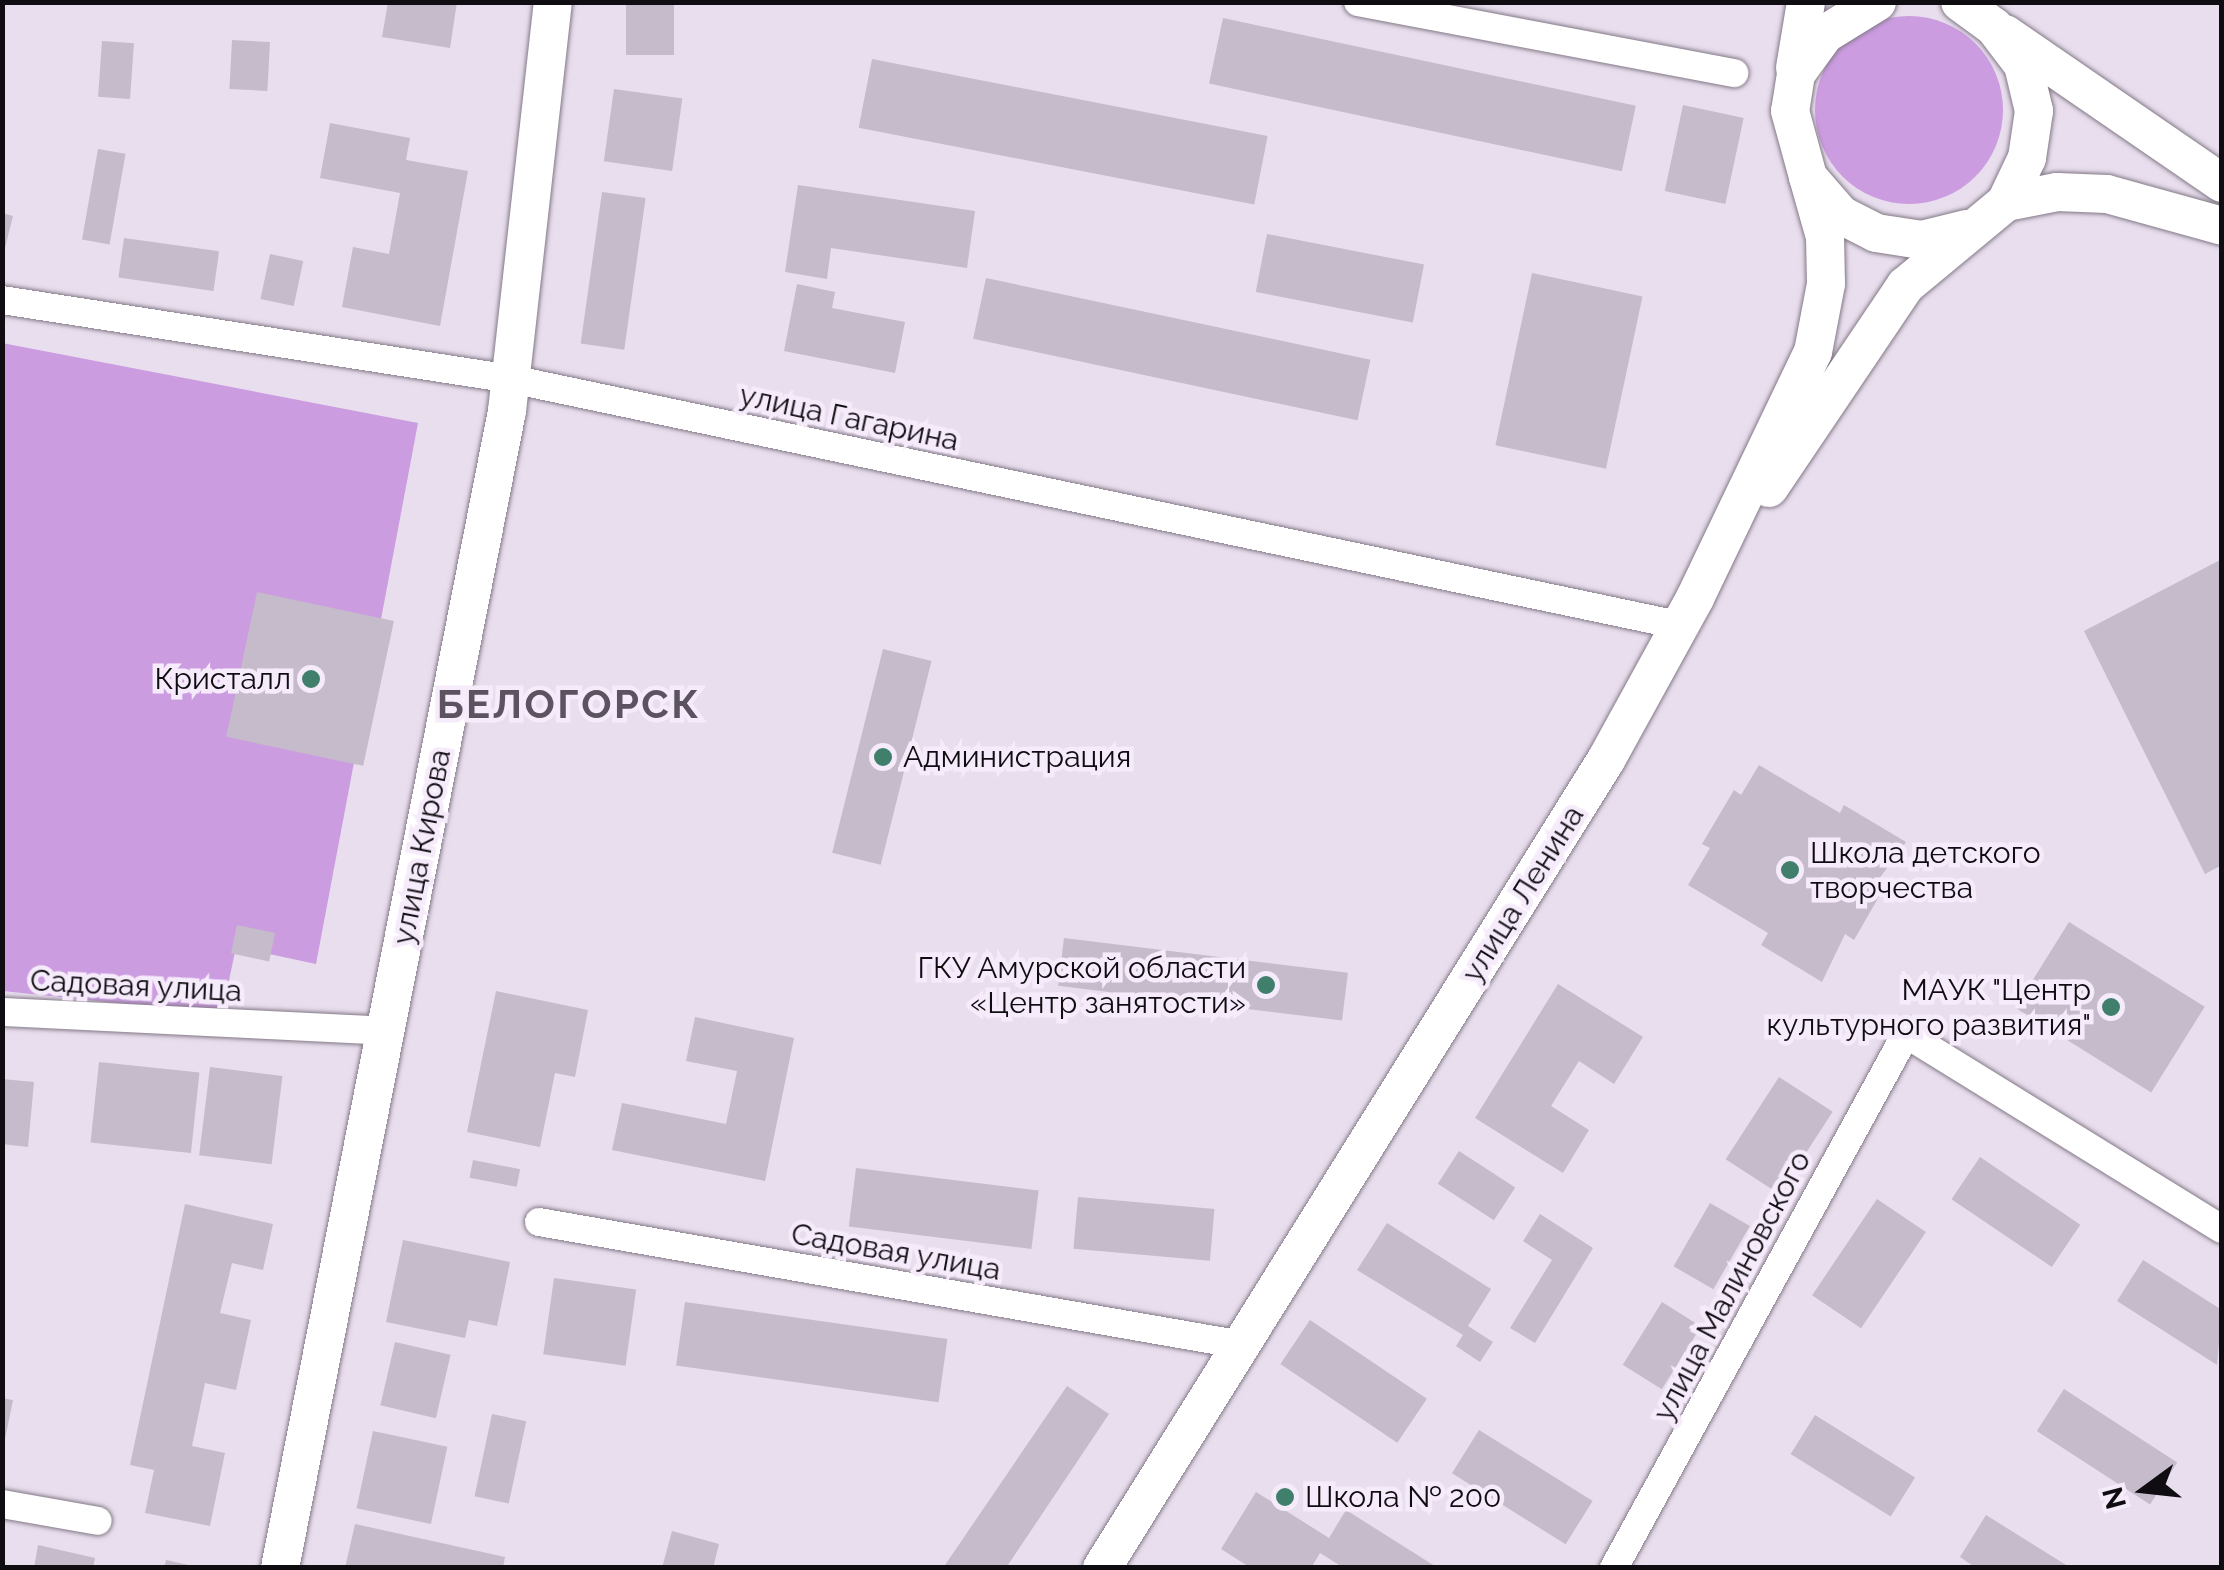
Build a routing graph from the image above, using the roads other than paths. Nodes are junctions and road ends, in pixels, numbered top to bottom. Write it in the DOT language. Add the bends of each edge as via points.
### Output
graph roads {
  1 [pos="553,2"];
  2 [pos="1358,2"];
  3 [pos="1806,2"];
  4 [pos="1877,2"];
  5 [pos="1960,2"];
  6 [pos="1994,28"];
  7 [pos="1734,73"];
  8 [pos="1790,95"];
  9 [pos="1808,177"];
  10 [pos="2222,184"];
  11 [pos="2006,202"];
  12 [pos="2222,226"];
  13 [pos="1968,229"];
  14 [pos="2,300"];
  15 [pos="511,379"];
  16 [pos="1686,612"];
  17 [pos="2,1012"];
  18 [pos="386,1031"];
  19 [pos="539,1222"];
  20 [pos="2222,1229"];
  21 [pos="1242,1345"];
  22 [pos="2,1504"];
  23 [pos="98,1521"];
  24 [pos="280,1568"];
  25 [pos="1102,1568"];
  26 [pos="1614,1568"];
  1 -- 15 [label="street, улица Кирова"];
  2 -- 7 [label="street"];
  3 -- 8 [label="street"];
  4 -- 8 [label="street" via="1825,34"];
  5 -- 6 [label="street"];
  6 -- 10 [label="street"];
  6 -- 11 [label="street" via="2023,66 2034,111 2027,158"];
  8 -- 9 [label="street, улица Ленина"];
  9 -- 13 [label="street" via="1841,215 1876,232 1922,240"];
  9 -- 16 [label="street, улица Ленина" via="1825,238 1826,284 1813,352"];
  11 -- 12 [label="street" via="2057,192 2106,194"];
  11 -- 13 [label="street"];
  13 -- 16 [label="street" via="1905,286"];
  14 -- 15 [label="street, улица Гагарина"];
  15 -- 16 [label="street, улица Гагарина"];
  15 -- 18 [label="street, улица Кирова"];
  16 -- 21 [label="street, улица Ленина" via="1606,760"];
  17 -- 18 [label="street, Садовая улица"];
  18 -- 24 [label="street, улица Кирова"];
  19 -- 21 [label="street, Садовая улица"];
  20 -- 26 [label="street, улица Малиновского" via="1906,1034"];
  21 -- 25 [label="street, улица Ленина"];
  22 -- 23 [label="street"];
}
